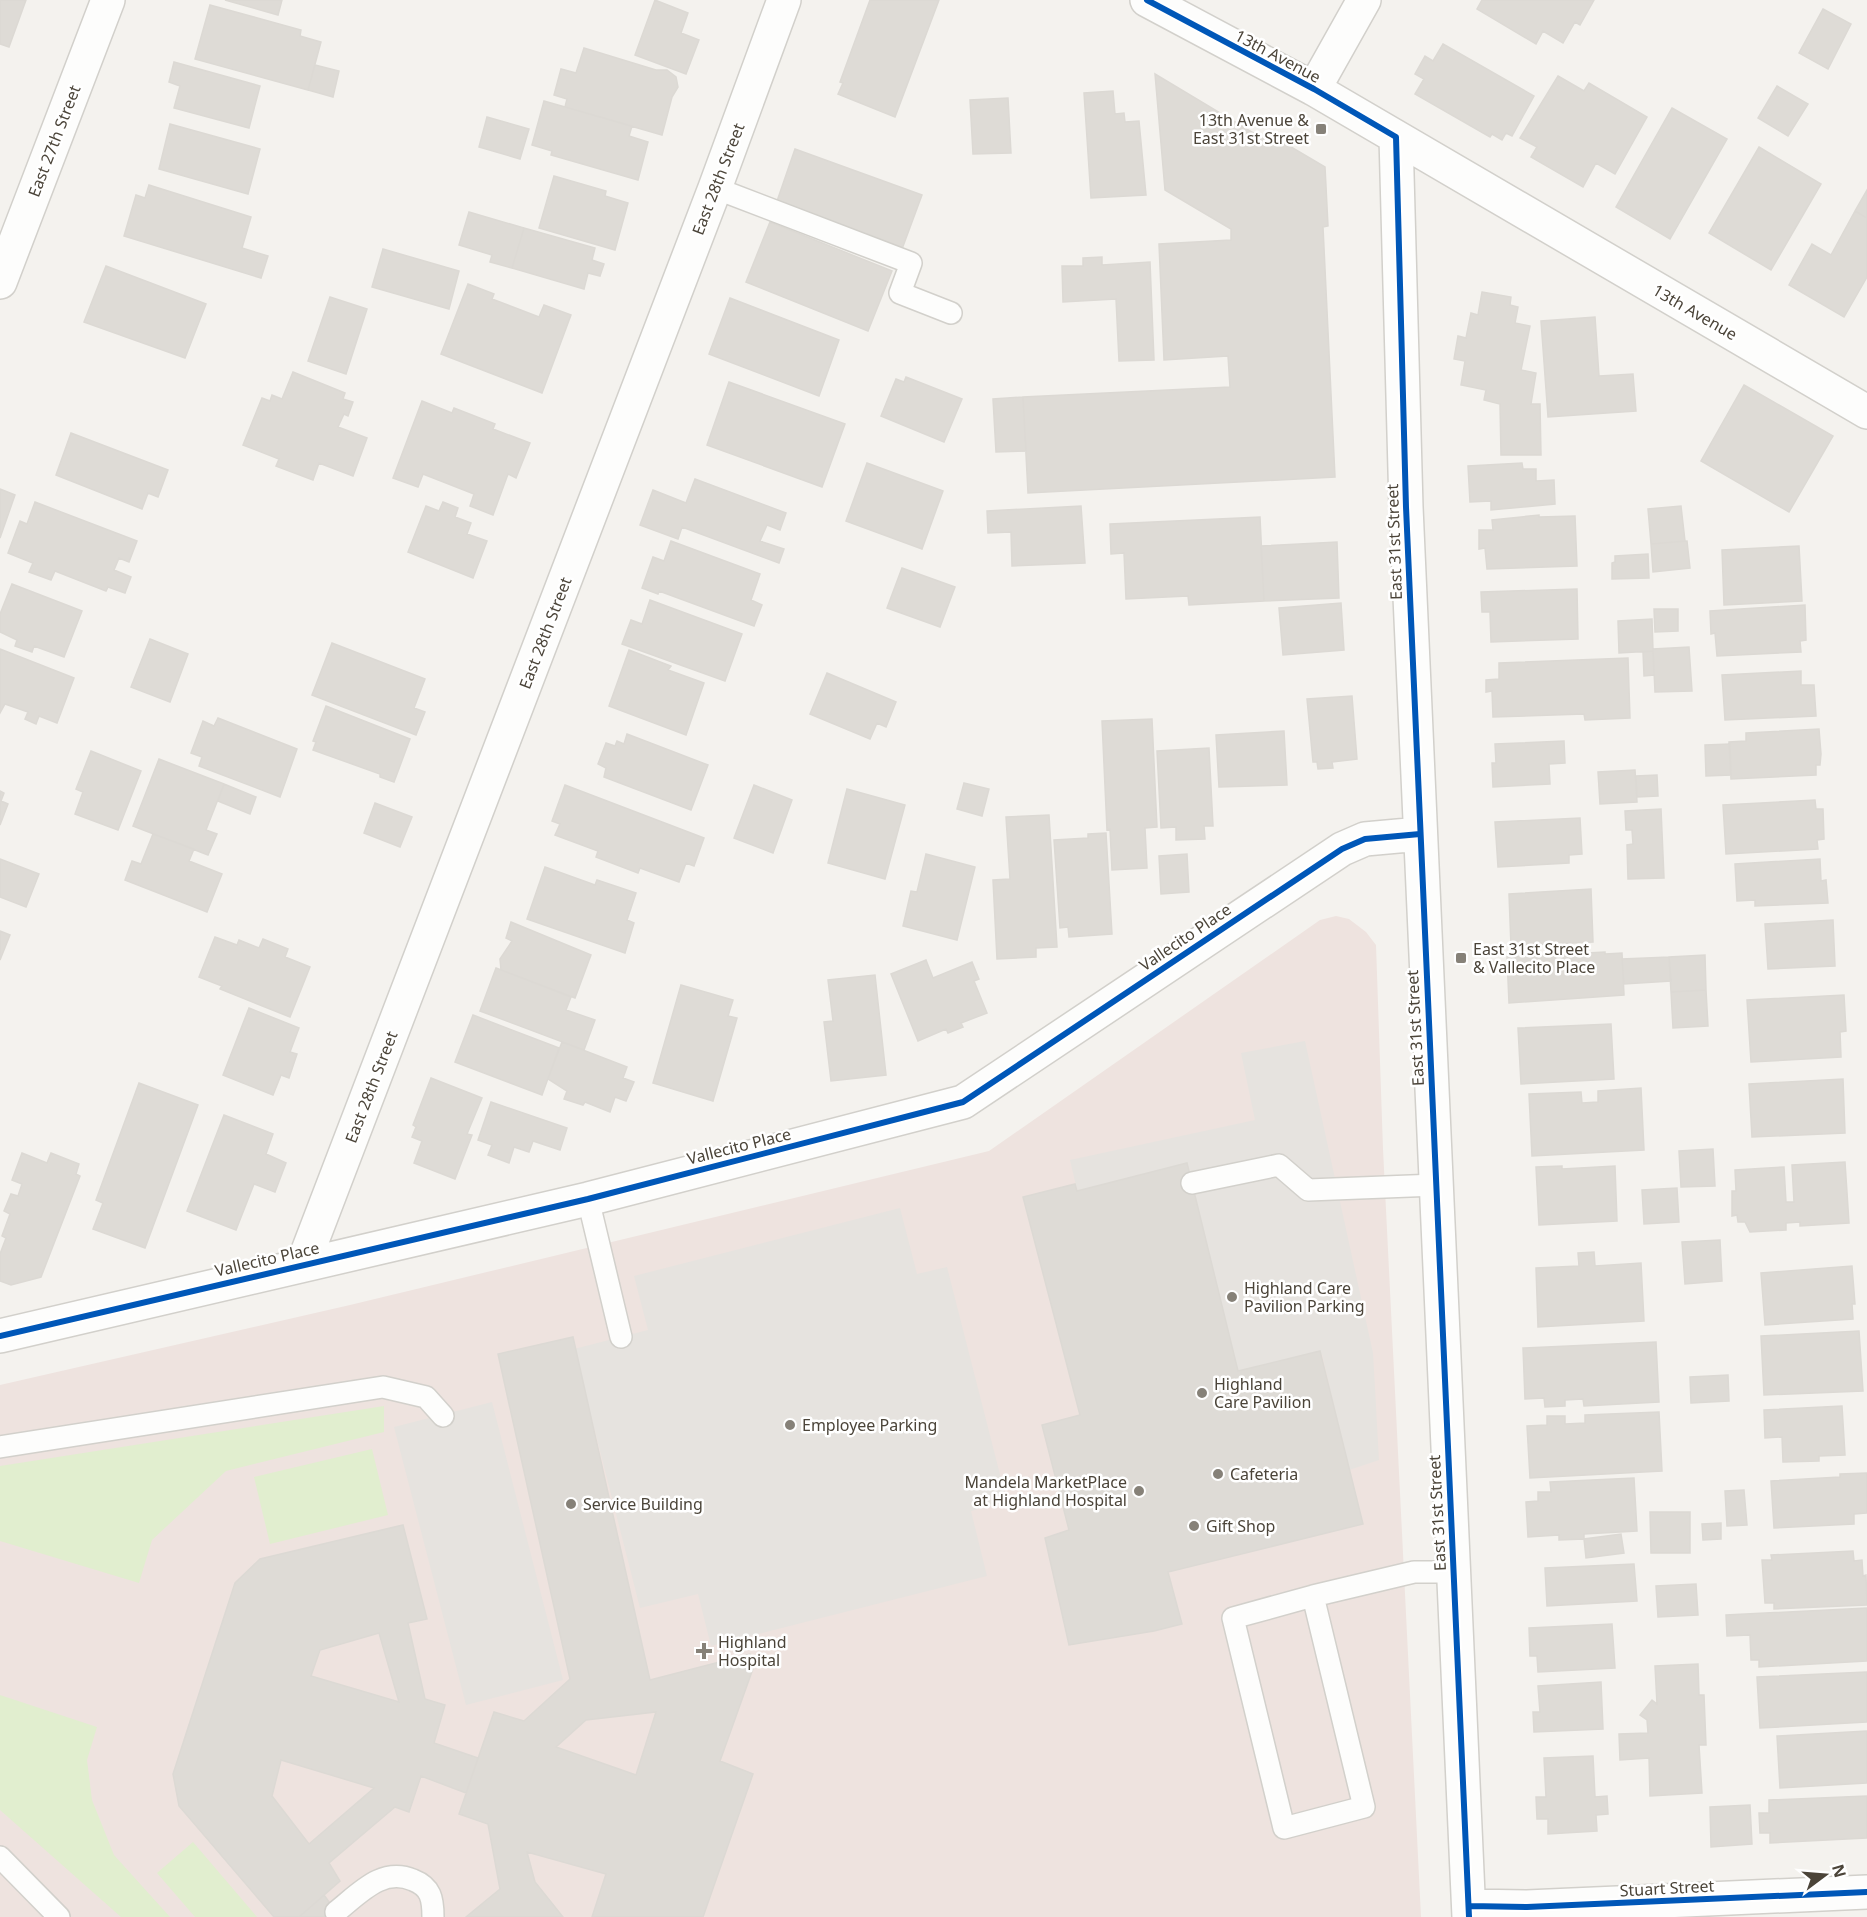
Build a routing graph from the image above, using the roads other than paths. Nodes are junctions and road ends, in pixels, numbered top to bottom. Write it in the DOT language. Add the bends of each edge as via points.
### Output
graph roads {
  1 [pos="108,0"];
  2 [pos="784,0"];
  3 [pos="1147,0"];
  4 [pos="1364,0"];
  5 [pos="1314,90"];
  6 [pos="1396,137"];
  7 [pos="715,188"];
  8 [pos="0,282"];
  9 [pos="951,313"];
  10 [pos="1867,412"];
  11 [pos="1420,834"];
  12 [pos="1192,1183"];
  13 [pos="1436,1185"];
  14 [pos="588,1199"];
  15 [pos="303,1264"];
  16 [pos="0,1336"];
  17 [pos="621,1337"];
  18 [pos="443,1416"];
  19 [pos="0,1447"];
  20 [pos="1453,1572"];
  21 [pos="1313,1596"];
  22 [pos="0,1857"];
  23 [pos="1867,1892"];
  24 [pos="336,1912"];
  25 [pos="1469,1912"];
  26 [pos="60,1917"];
  27 [pos="433,1917"];
  1 -- 8 [label="street, East 27th Street"];
  2 -- 7 [label="street, East 28th Street"];
  3 -- 5 [label="street, 13th Avenue"];
  4 -- 5 [label="street"];
  5 -- 6 [label="street, 13th Avenue"];
  6 -- 10 [label="street, 13th Avenue"];
  6 -- 11 [label="street, East 31st Street"];
  7 -- 9 [label="lane" via="911,263 900,293"];
  7 -- 15 [label="street, East 28th Street"];
  11 -- 13 [label="street, East 31st Street"];
  11 -- 14 [label="street, Vallecito Place" via="1365,839 1342,849 963,1102"];
  12 -- 13 [label="lane" via="1280,1165 1308,1190"];
  13 -- 20 [label="street, East 31st Street"];
  14 -- 15 [label="street, Vallecito Place"];
  14 -- 17 [label="lane"];
  15 -- 16 [label="street, Vallecito Place"];
  18 -- 19 [label="lane" via="426,1397 383,1387"];
  20 -- 21 [label="lane" via="1414,1572"];
  20 -- 25 [label="street, East 31st Street"];
  21 -- 21 [label="lane" via="1233,1618 1284,1828 1364,1807"];
  22 -- 26 [label="lane"];
  23 -- 25 [label="street, Stuart Street"];
  24 -- 27 [label="lane" via="380,1878 400,1874 423,1883 432,1897"];
}
